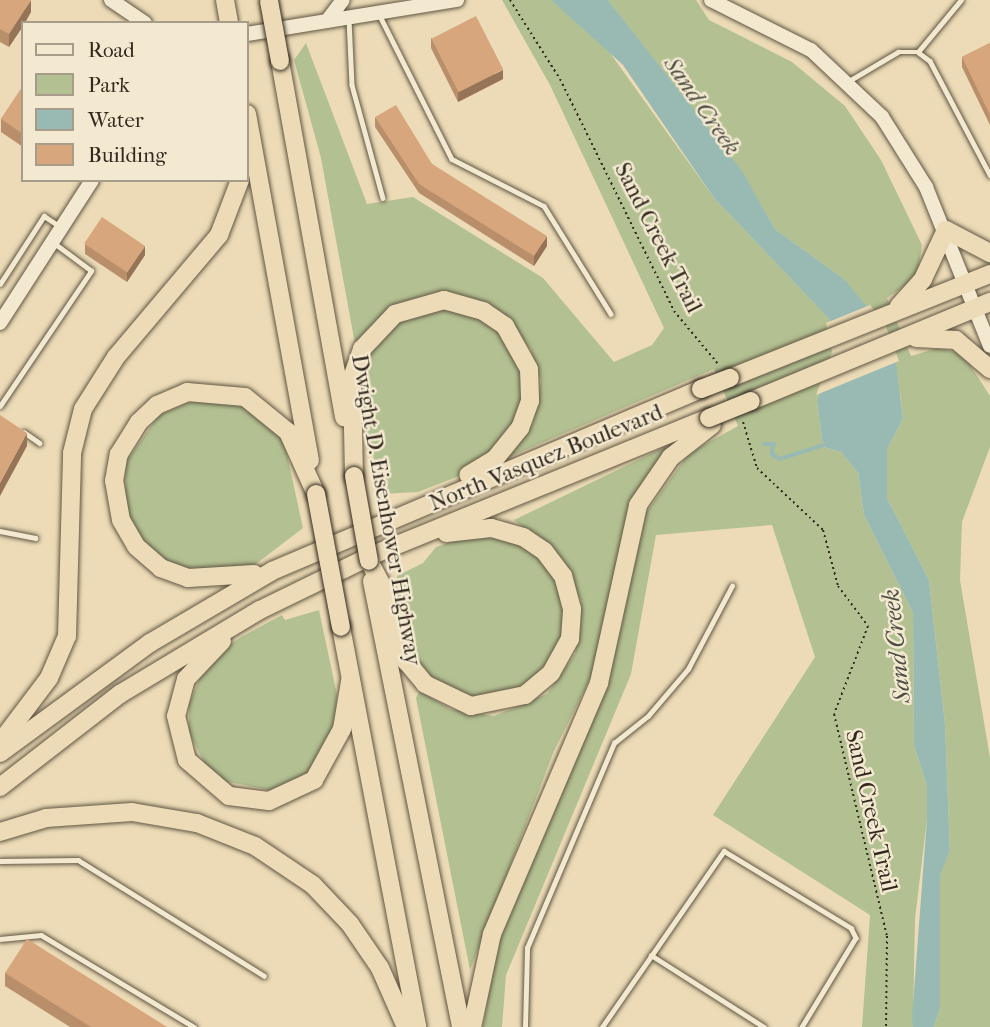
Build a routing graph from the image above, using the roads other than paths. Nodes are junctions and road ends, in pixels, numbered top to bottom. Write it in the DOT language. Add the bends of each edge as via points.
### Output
graph roads {
  1 [pos="269,0"];
  2 [pos="344,0"];
  3 [pos="370,0"];
  4 [pos="457,0"];
  5 [pos="711,0"];
  6 [pos="961,0"];
  7 [pos="115,3"];
  8 [pos="730,3"];
  9 [pos="378,13"];
  10 [pos="349,18"];
  11 [pos="132,21"];
  12 [pos="142,21"];
  13 [pos="327,21"];
  14 [pos="248,34"];
  15 [pos="918,52"];
  16 [pos="849,81"];
  17 [pos="248,120"];
  18 [pos="990,175"];
  19 [pos="91,182"];
  20 [pos="239,182"];
  21 [pos="383,198"];
  22 [pos="62,227"];
  23 [pos="946,230"];
  24 [pos="52,242"];
  25 [pos="990,253"];
  26 [pos="990,274"];
  27 [pos="0,284"];
  28 [pos="966,284"];
  29 [pos="983,305"];
  30 [pos="611,314"];
  31 [pos="888,314"];
  32 [pos="0,323"];
  33 [pos="895,341"];
  34 [pos="990,346"];
  35 [pos="990,369"];
  36 [pos="0,406"];
  37 [pos="715,419"];
  38 [pos="20,430"];
  39 [pos="40,443"];
  40 [pos="354,476"];
  41 [pos="316,494"];
  42 [pos="418,506"];
  43 [pos="0,531"];
  44 [pos="35,538"];
  45 [pos="411,539"];
  46 [pos="272,571"];
  47 [pos="732,586"];
  48 [pos="260,610"];
  49 [pos="386,610"];
  50 [pos="350,681"];
  51 [pos="0,743"];
  52 [pos="0,753"];
  53 [pos="0,787"];
  54 [pos="0,832"];
  55 [pos="0,861"];
  56 [pos="0,939"];
  57 [pos="651,955"];
  58 [pos="264,976"];
  59 [pos="194,1027"];
  60 [pos="406,1027"];
  61 [pos="417,1027"];
  62 [pos="461,1027"];
  63 [pos="472,1027"];
  64 [pos="525,1027"];
  65 [pos="602,1027"];
  66 [pos="764,1027"];
  67 [pos="802,1027"];
  1 -- 40 [label="highway, Dwight D. Eisenhower Highway, bridge"];
  2 -- 13 [label="main road"];
  3 -- 9 [label="main road"];
  4 -- 9 [label="main road"];
  5 -- 8 [label="main road"];
  6 -- 15 [label="lane"];
  7 -- 11 [label="main road"];
  7 -- 12 [label="main road"];
  8 -- 16 [label="main road" via="788,35"];
  9 -- 10 [label="main road"];
  9 -- 30 [label="lane" via="452,159 544,206"];
  10 -- 13 [label="main road"];
  10 -- 21 [label="lane" via="352,85"];
  13 -- 14 [label="main road"];
  15 -- 16 [label="lane" via="898,52"];
  15 -- 18 [label="lane" via="930,61"];
  16 -- 23 [label="main road" via="903,146"];
  17 -- 41 [label="highway"];
  19 -- 22 [label="main road"];
  20 -- 51 [label="highway" via="211,246 116,357 83,409 72,453 67,636 49,678"];
  22 -- 24 [label="main road"];
  22 -- 27 [label="lane" via="44,216"];
  23 -- 25 [label="highway"];
  23 -- 28 [label="main road"];
  23 -- 31 [label="highway" via="923,279"];
  24 -- 32 [label="main road"];
  24 -- 36 [label="lane" via="91,271"];
  26 -- 28 [label="highway, North Vasquez Boulevard"];
  28 -- 29 [label="main road"];
  28 -- 31 [label="highway, North Vasquez Boulevard"];
  29 -- 33 [label="highway"];
  29 -- 34 [label="main road"];
  31 -- 42 [label="highway, North Vasquez Boulevard, bridge"];
  33 -- 35 [label="highway" via="956,340"];
  33 -- 37 [label="highway, bridge"];
  37 -- 45 [label="highway, North Vasquez Boulevard"];
  37 -- 63 [label="highway" via="671,457 638,505 599,683 492,934"];
  38 -- 39 [label="lane"];
  40 -- 42 [label="highway" via="352,378 373,333 422,301 455,301 483,311 513,335 527,360 531,390 524,418 495,459"];
  40 -- 49 [label="highway, Dwight D. Eisenhower Highway, bridge" via="369,561"];
  41 -- 46 [label="highway" via="288,432 235,394 176,395 145,415 127,438 115,472 116,502 143,553 169,571 199,580"];
  41 -- 50 [label="highway, bridge"];
  42 -- 46 [label="highway, North Vasquez Boulevard"];
  43 -- 44 [label="lane"];
  45 -- 48 [label="highway, North Vasquez Boulevard"];
  45 -- 49 [label="highway" via="491,528 535,544 563,576 572,609 570,639 551,673 533,690 505,703 471,706 443,697 417,676 406,661"];
  46 -- 52 [label="highway, North Vasquez Boulevard" via="150,643"];
  47 -- 64 [label="lane" via="688,668 648,716 614,743 527,948"];
  48 -- 50 [label="highway" via="195,666 177,703 180,747 211,787 269,801 314,780 342,729"];
  48 -- 53 [label="highway, North Vasquez Boulevard" via="131,686"];
  49 -- 62 [label="highway, Dwight D. Eisenhower Highway"];
  50 -- 61 [label="highway"];
  54 -- 60 [label="highway" via="47,818 132,812 197,823 255,846 313,885 350,924 380,968"];
  55 -- 58 [label="lane" via="78,859"];
  56 -- 59 [label="lane" via="41,935"];
  57 -- 65 [label="lane"];
  57 -- 66 [label="lane"];
  57 -- 67 [label="lane" via="717,857 736,854 851,928 856,938"];
}
